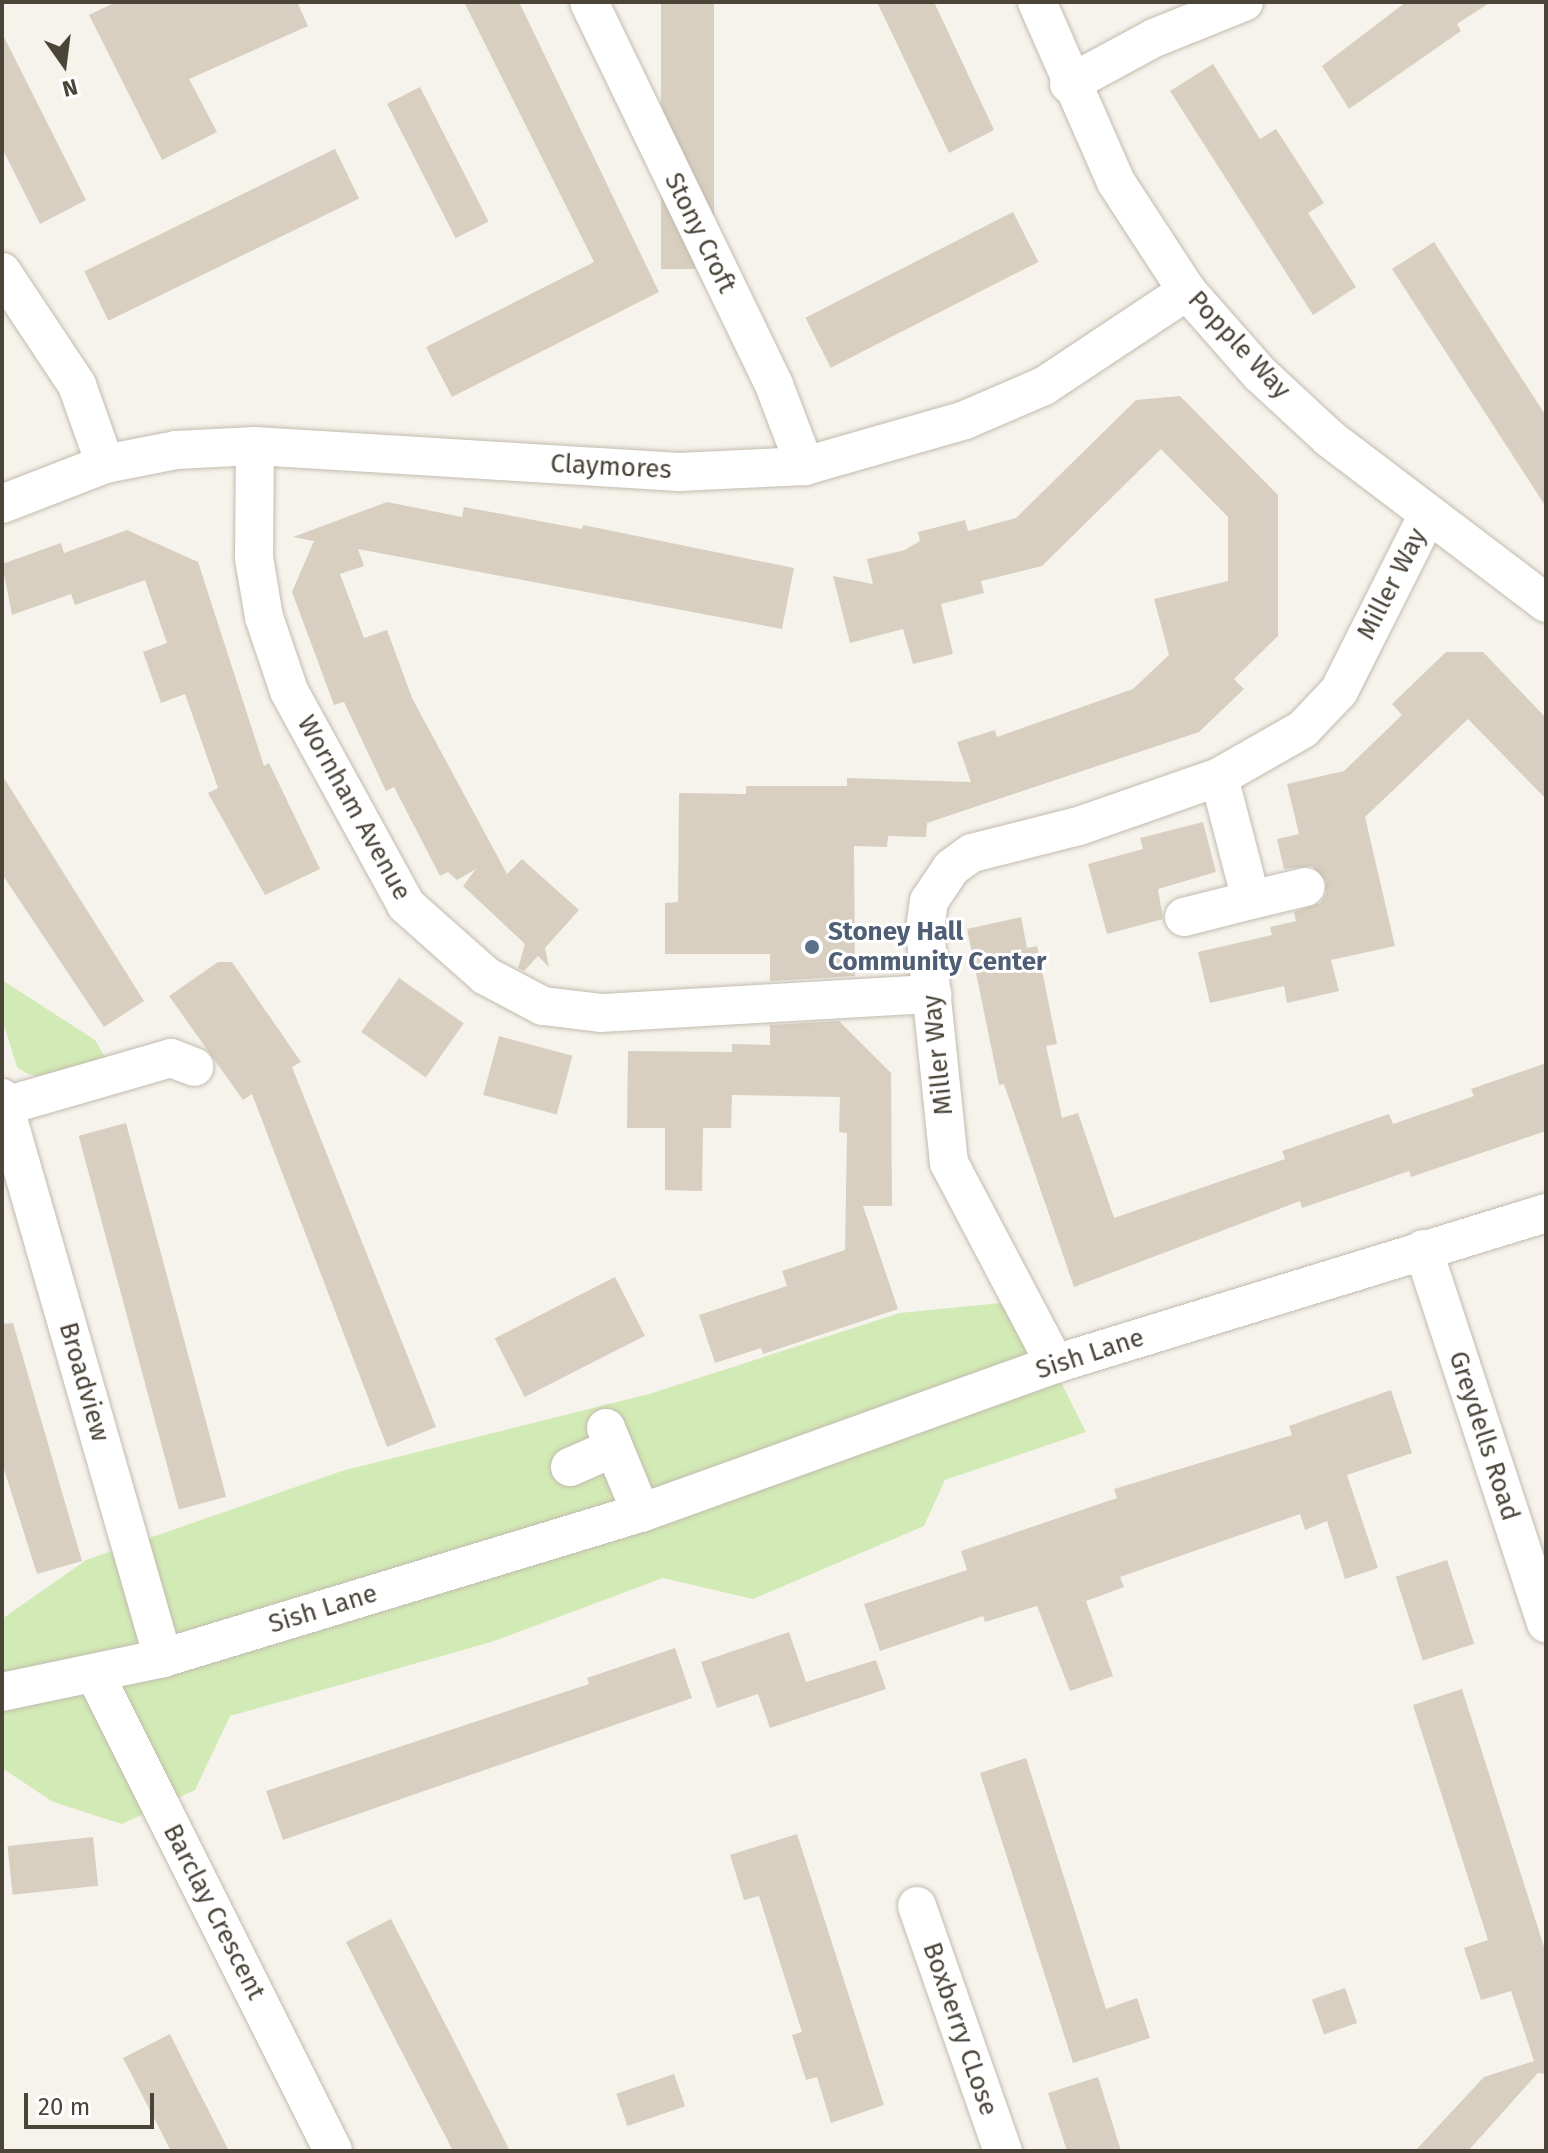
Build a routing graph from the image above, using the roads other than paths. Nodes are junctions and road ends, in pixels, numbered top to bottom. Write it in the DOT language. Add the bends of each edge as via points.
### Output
graph roads {
  1 [pos="589,2"];
  2 [pos="1037,2"];
  3 [pos="1244,2"];
  4 [pos="1069,84"];
  5 [pos="2,272"];
  6 [pos="1187,291"];
  7 [pos="255,446"];
  8 [pos="105,464"];
  9 [pos="805,466"];
  10 [pos="2,504"];
  11 [pos="1427,516"];
  12 [pos="1546,603"];
  13 [pos="1219,777"];
  14 [pos="1305,887"];
  15 [pos="1251,900"];
  16 [pos="1184,917"];
  17 [pos="932,994"];
  18 [pos="194,1067"];
  19 [pos="3,1102"];
  20 [pos="1546,1213"];
  21 [pos="1423,1249"];
  22 [pos="1055,1364"];
  23 [pos="570,1467"];
  24 [pos="641,1513"];
  25 [pos="1546,1623"];
  26 [pos="163,1658"];
  27 [pos="95,1674"];
  28 [pos="2,1692"];
  29 [pos="917,1906"];
  30 [pos="333,2151"];
  31 [pos="1003,2151"];
  1 -- 9 [label="street, Stony Croft" via="774,385"];
  2 -- 4 [label="street, Popple Way"];
  3 -- 4 [label="street" via="1154,38"];
  4 -- 6 [label="street, Popple Way" via="1116,182"];
  5 -- 8 [label="street" via="77,385"];
  6 -- 9 [label="street, Claymores" via="1044,386 965,420"];
  6 -- 11 [label="street, Popple Way" via="1271,384"];
  7 -- 8 [label="street, Claymores" via="176,450"];
  7 -- 9 [label="street, Claymores" via="679,472"];
  7 -- 17 [label="street, Wornham Avenue" via="254,558 264,617 289,691 406,905 486,976 543,1006 601,1013"];
  8 -- 10 [label="street, Claymores"];
  11 -- 12 [label="street, Popple Way"];
  11 -- 13 [label="street, Miller Way" via="1339,691 1275,750"];
  13 -- 15 [label="street"];
  13 -- 17 [label="street, Miller Way" via="1079,826 972,853 951,868 929,901 925,929"];
  14 -- 15 [label="street"];
  15 -- 16 [label="street"];
  17 -- 22 [label="street, Miller Way" via="949,1163"];
  18 -- 19 [label="street, Broadview" via="171,1058"];
  19 -- 26 [label="street, Broadview"];
  20 -- 21 [label="street, Sish Lane"];
  21 -- 22 [label="street, Sish Lane"];
  21 -- 25 [label="street, Greydells Road"];
  22 -- 24 [label="street, Sish Lane"];
  23 -- 24 [label="street" via="610,1438"];
  24 -- 26 [label="street, Sish Lane"];
  26 -- 27 [label="street, Sish Lane"];
  27 -- 28 [label="street, Sish Lane"];
  27 -- 30 [label="street, Barclay Crescent"];
  29 -- 31 [label="street, Boxberry CLose"];
}
